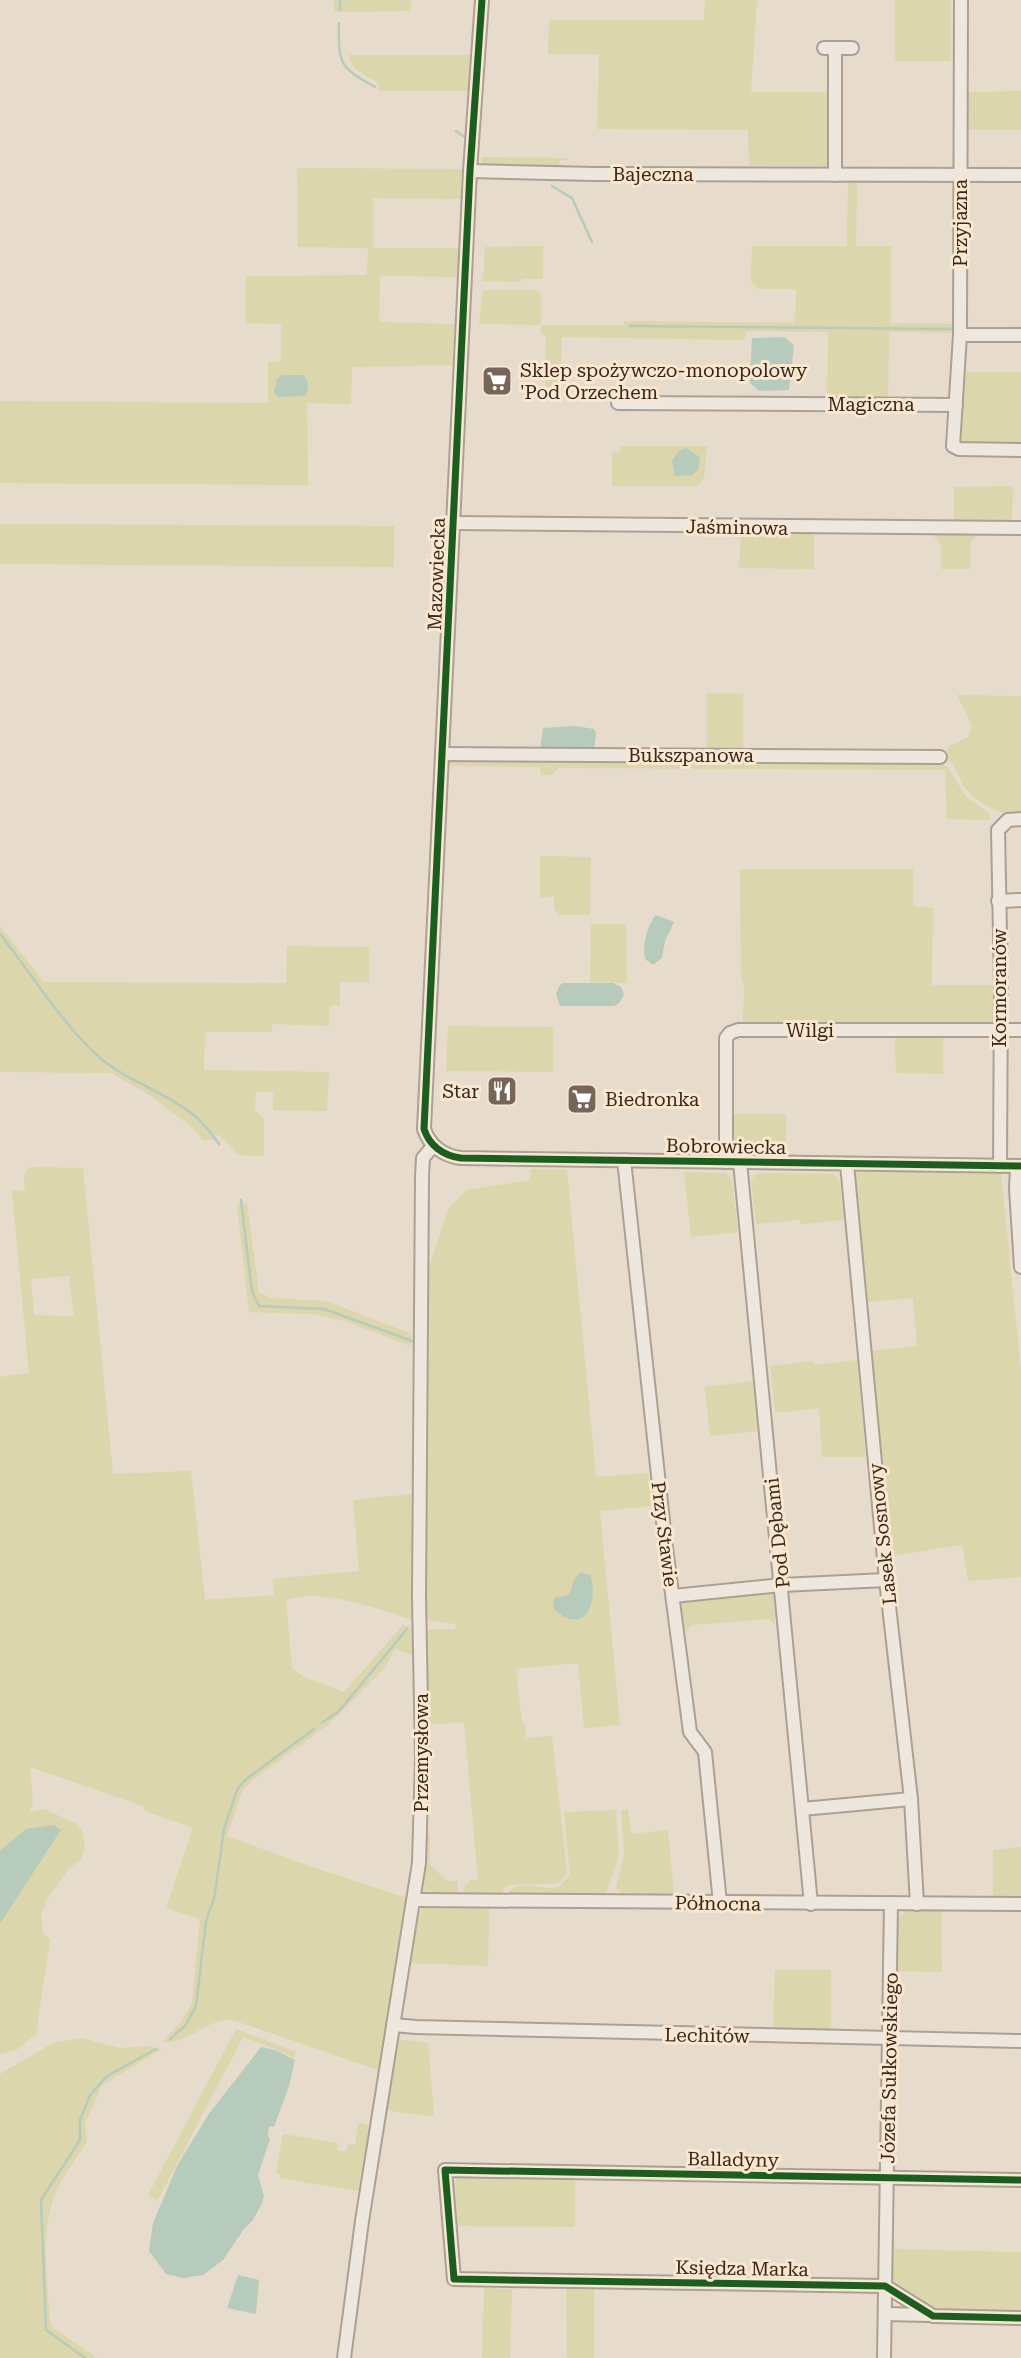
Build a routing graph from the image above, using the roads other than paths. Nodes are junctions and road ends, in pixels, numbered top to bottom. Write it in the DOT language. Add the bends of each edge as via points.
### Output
graph roads {
  1 [pos="482,0"];
  2 [pos="961,0"];
  3 [pos="852,48"];
  4 [pos="470,171"];
  5 [pos="835,175"];
  6 [pos="960,175"];
  7 [pos="1021,175"];
  8 [pos="960,335"];
  9 [pos="1021,335"];
  10 [pos="618,403"];
  11 [pos="956,405"];
  12 [pos="1021,450"];
  13 [pos="453,523"];
  14 [pos="1021,528"];
  15 [pos="442,754"];
  16 [pos="940,757"];
  17 [pos="1017,818"];
  18 [pos="1021,900"];
  19 [pos="998,901"];
  20 [pos="1000,1030"];
  21 [pos="1021,1030"];
  22 [pos="433,1146"];
  23 [pos="624,1160"];
  24 [pos="726,1161"];
  25 [pos="740,1162"];
  26 [pos="847,1164"];
  27 [pos="1000,1166"];
  28 [pos="1019,1166"];
  29 [pos="1021,1267"];
  30 [pos="886,1580"];
  31 [pos="782,1586"];
  32 [pos="673,1596"];
  33 [pos="911,1799"];
  34 [pos="802,1808"];
  35 [pos="414,1900"];
  36 [pos="720,1903"];
  37 [pos="891,1903"];
  38 [pos="811,1904"];
  39 [pos="917,1904"];
  40 [pos="1021,1904"];
  41 [pos="393,2025"];
  42 [pos="889,2038"];
  43 [pos="1021,2041"];
  44 [pos="887,2177"];
  45 [pos="1021,2180"];
  46 [pos="454,2279"];
  47 [pos="885,2286"];
  48 [pos="886,2314"];
  49 [pos="933,2316"];
  50 [pos="1021,2318"];
  51 [pos="344,2358"];
  52 [pos="884,2358"];
  1 -- 4 [label="street, Mazowiecka"];
  2 -- 6 [label="street, Przyjazna"];
  3 -- 5 [label="street" via="830,48"];
  4 -- 5 [label="street, Bajeczna"];
  4 -- 13 [label="street, Mazowiecka"];
  5 -- 6 [label="street, Bajeczna"];
  6 -- 7 [label="street, Bajeczna"];
  6 -- 8 [label="street, Przyjazna"];
  8 -- 9 [label="street"];
  8 -- 11 [label="street, Przyjazna"];
  10 -- 11 [label="street, Magiczna"];
  11 -- 12 [label="street, Przyjazna" via="953,446"];
  13 -- 14 [label="street, Jaśminowa"];
  13 -- 15 [label="street, Mazowiecka"];
  15 -- 16 [label="street, Bukszpanowa"];
  15 -- 22 [label="street, Mazowiecka" via="424,1129"];
  17 -- 19 [label="street, Kormoranów" via="998,830"];
  18 -- 19 [label="street"];
  19 -- 20 [label="street, Kormoranów"];
  20 -- 21 [label="street, Wilgi"];
  20 -- 24 [label="street, Wilgi" via="730,1033 726,1038"];
  20 -- 27 [label="street, Kormoranów"];
  22 -- 23 [label="street, Bobrowiecka" via="461,1158"];
  22 -- 35 [label="street, Przemysłowa" via="423,1158 422,1176 422,1815"];
  23 -- 24 [label="street, Bobrowiecka"];
  23 -- 32 [label="street, Przy Stawie"];
  24 -- 25 [label="street, Bobrowiecka"];
  25 -- 26 [label="street, Bobrowiecka"];
  25 -- 31 [label="street, Pod Dębami"];
  26 -- 27 [label="street, Bobrowiecka"];
  26 -- 30 [label="street, Lasek Sosnowy"];
  27 -- 28 [label="street, Bobrowiecka"];
  28 -- 29 [label="street"];
  30 -- 31 [label="street"];
  30 -- 33 [label="street, Lasek Sosnowy"];
  31 -- 32 [label="street"];
  31 -- 34 [label="street, Pod Dębami"];
  32 -- 36 [label="street, Przy Stawie" via="690,1732 705,1752"];
  33 -- 34 [label="street"];
  33 -- 39 [label="street, Lasek Sosnowy"];
  34 -- 38 [label="street, Pod Dębami"];
  35 -- 36 [label="street, Północna"];
  35 -- 41 [label="street, Przemysłowa"];
  36 -- 38 [label="street, Północna"];
  37 -- 38 [label="street, Północna"];
  37 -- 39 [label="street, Północna"];
  37 -- 42 [label="street, Józefa Sułkowskiego"];
  39 -- 40 [label="street, Północna"];
  41 -- 42 [label="street, Lechitów"];
  41 -- 51 [label="street, Przemysłowa"];
  42 -- 43 [label="street, Lechitów"];
  42 -- 44 [label="street, Józefa Sułkowskiego"];
  44 -- 45 [label="street, Balladyny"];
  44 -- 46 [label="street, Balladyny" via="445,2170"];
  44 -- 47 [label="street, Józefa Sułkowskiego"];
  46 -- 47 [label="street, Księdza Marka"];
  47 -- 48 [label="street, Józefa Sułkowskiego"];
  47 -- 49 [label="street"];
  48 -- 49 [label="street"];
  48 -- 52 [label="street, Józefa Sułkowskiego"];
  49 -- 50 [label="street"];
}
